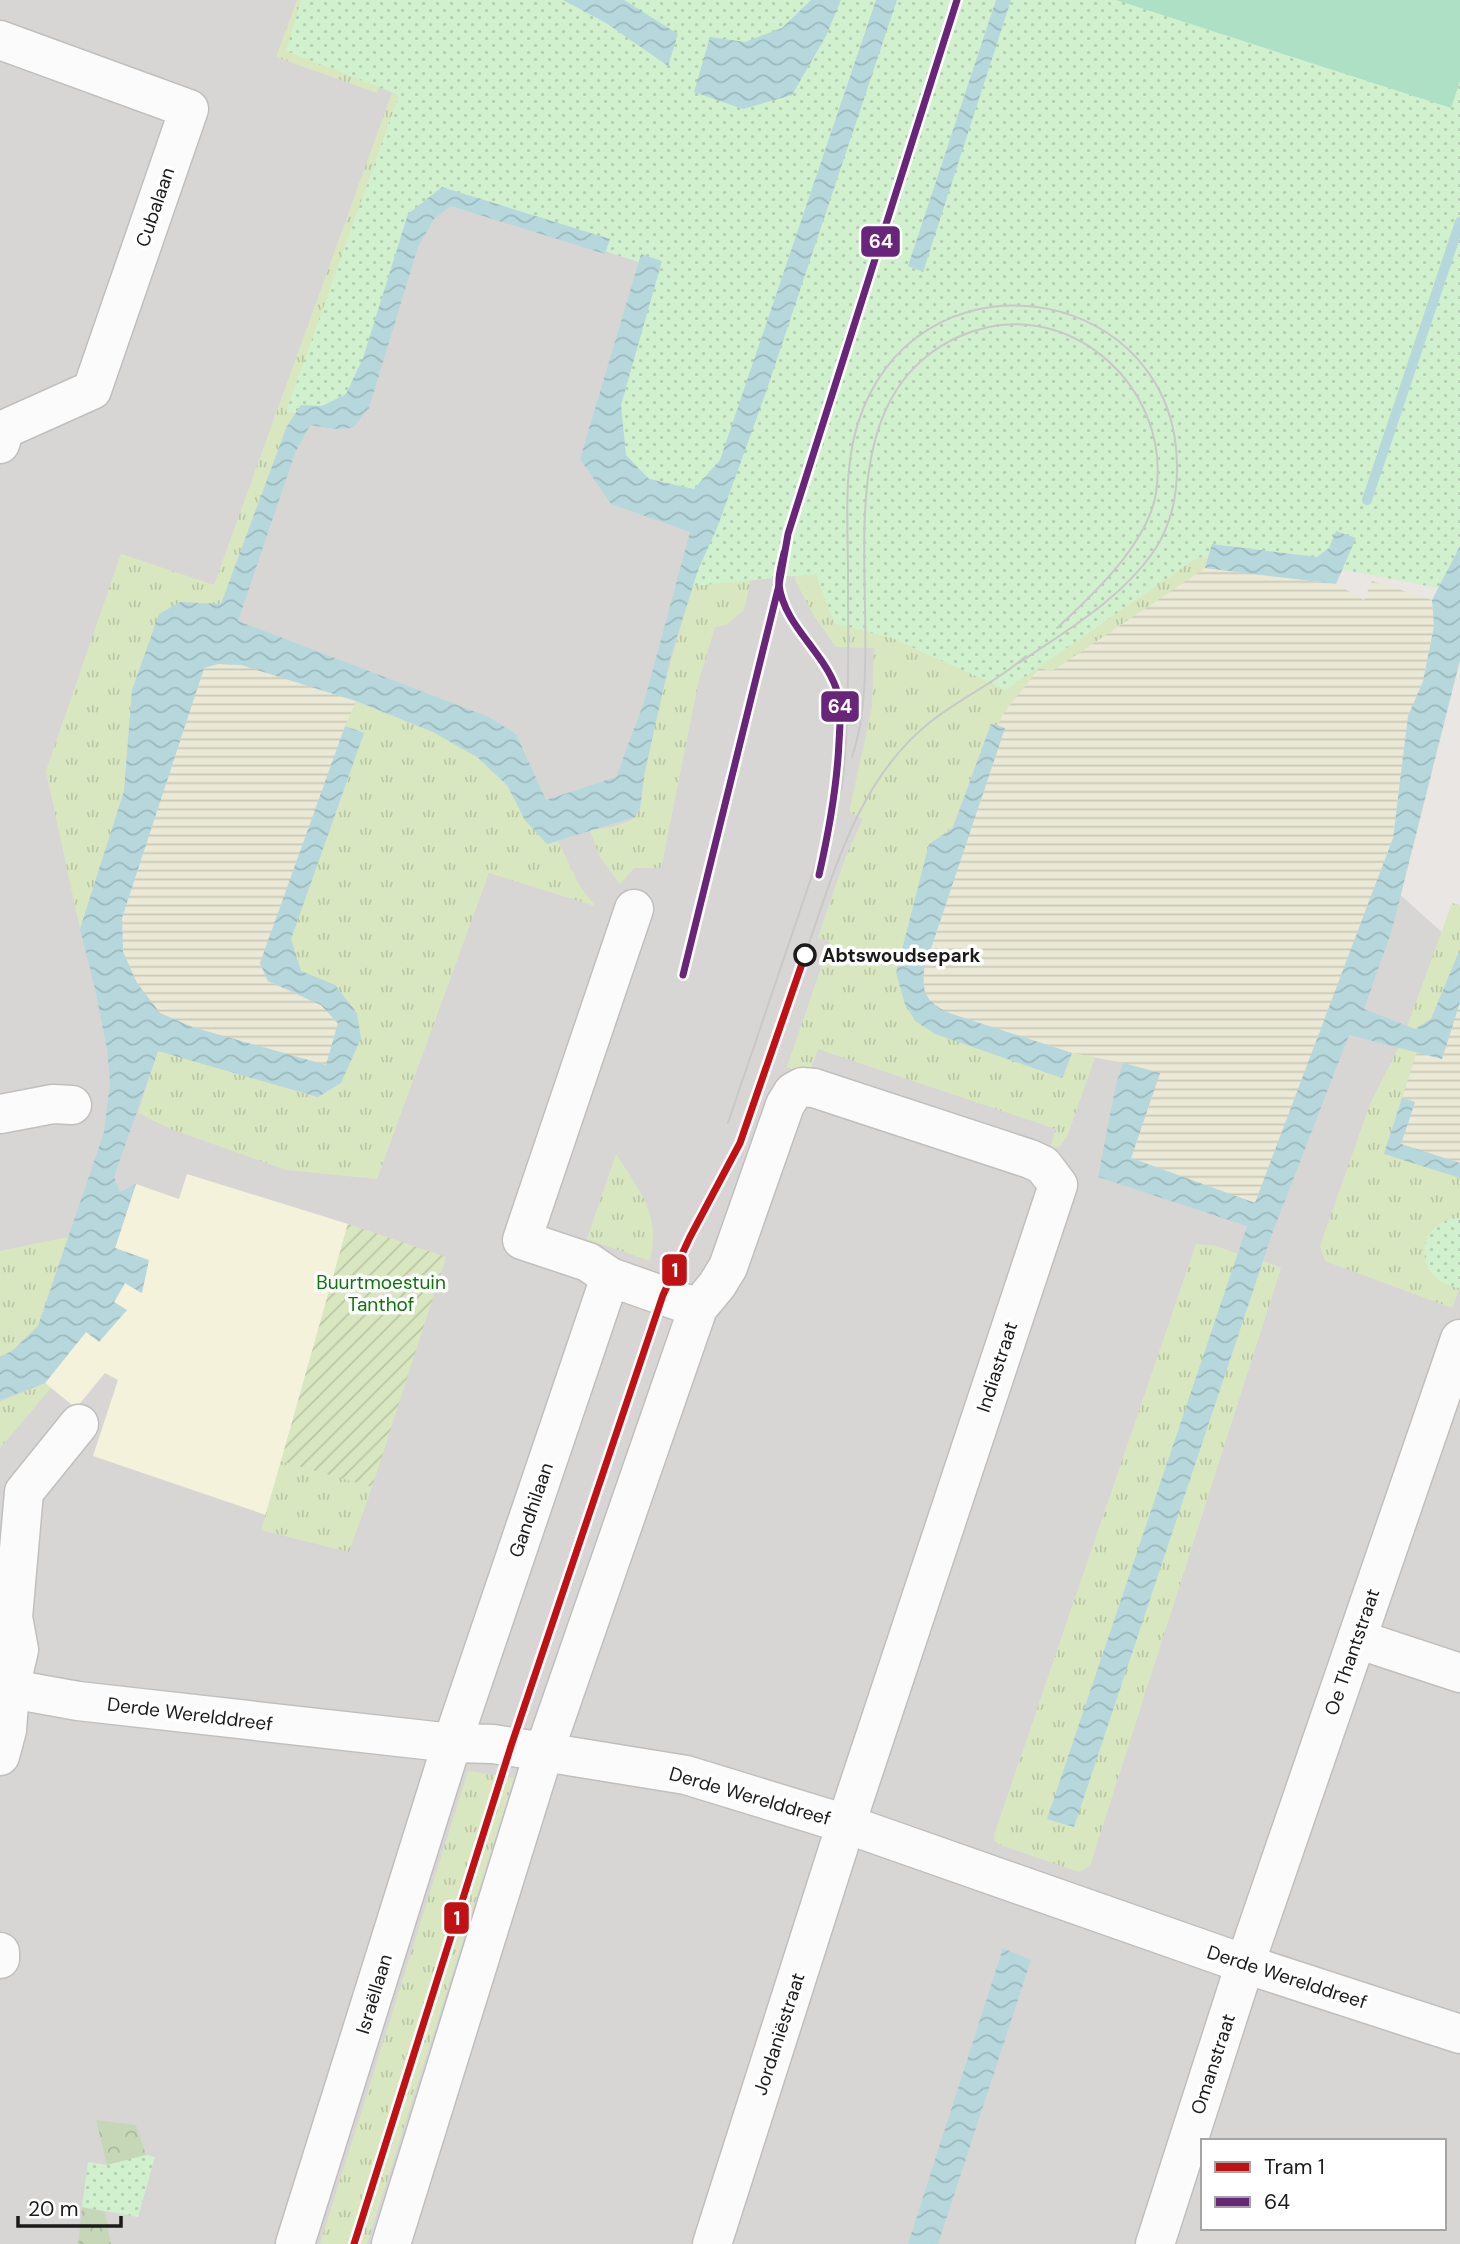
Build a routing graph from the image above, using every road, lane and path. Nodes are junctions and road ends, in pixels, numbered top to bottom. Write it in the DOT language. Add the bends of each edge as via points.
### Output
graph roads {
  1 [pos="0,40"];
  2 [pos="2,433"];
  3 [pos="634,909"];
  4 [pos="72,1105"];
  5 [pos="0,1114"];
  6 [pos="610,1277"];
  7 [pos="698,1308"];
  8 [pos="1460,1339"];
  9 [pos="79,1424"];
  10 [pos="1357,1639"];
  11 [pos="1460,1673"];
  12 [pos="5,1688"];
  13 [pos="453,1743"];
  14 [pos="544,1752"];
  15 [pos="0,1756"];
  16 [pos="846,1824"];
  17 [pos="0,1952"];
  18 [pos="0,1959"];
  19 [pos="1245,1964"];
  20 [pos="1460,2034"];
  21 [pos="295,2244"];
  22 [pos="391,2244"];
  23 [pos="712,2244"];
  24 [pos="1155,2244"];
  1 -- 2 [label="street, Cubalaan" via="189,109 92,390"];
  3 -- 6 [label="street" via="522,1240 588,1262"];
  4 -- 5 [label="street"];
  6 -- 7 [label="street"];
  6 -- 13 [label="street, Gandhilaan"];
  7 -- 14 [label="street"];
  7 -- 16 [label="street, Indiastraat" via="728,1267 773,1138 793,1092 802,1087 1030,1159 1043,1165 1058,1185"];
  8 -- 10 [label="street, Oe Thantstraat"];
  9 -- 12 [label="street" via="23,1492 13,1617 19,1650"];
  10 -- 11 [label="street"];
  10 -- 19 [label="street, Oe Thantstraat"];
  12 -- 13 [label="street, Derde Werelddreef" via="118,1706"];
  12 -- 15 [label="street" via="7,1730"];
  13 -- 14 [label="street, Derde Werelddreef"];
  13 -- 21 [label="street, Israëllaan"];
  14 -- 16 [label="street, Derde Werelddreef" via="686,1775"];
  14 -- 22 [label="street"];
  16 -- 19 [label="street, Derde Werelddreef"];
  16 -- 23 [label="street, Jordaniëstraat"];
  17 -- 18 [label="street"];
  19 -- 20 [label="street, Derde Werelddreef"];
  19 -- 24 [label="street, Omanstraat"];
}
